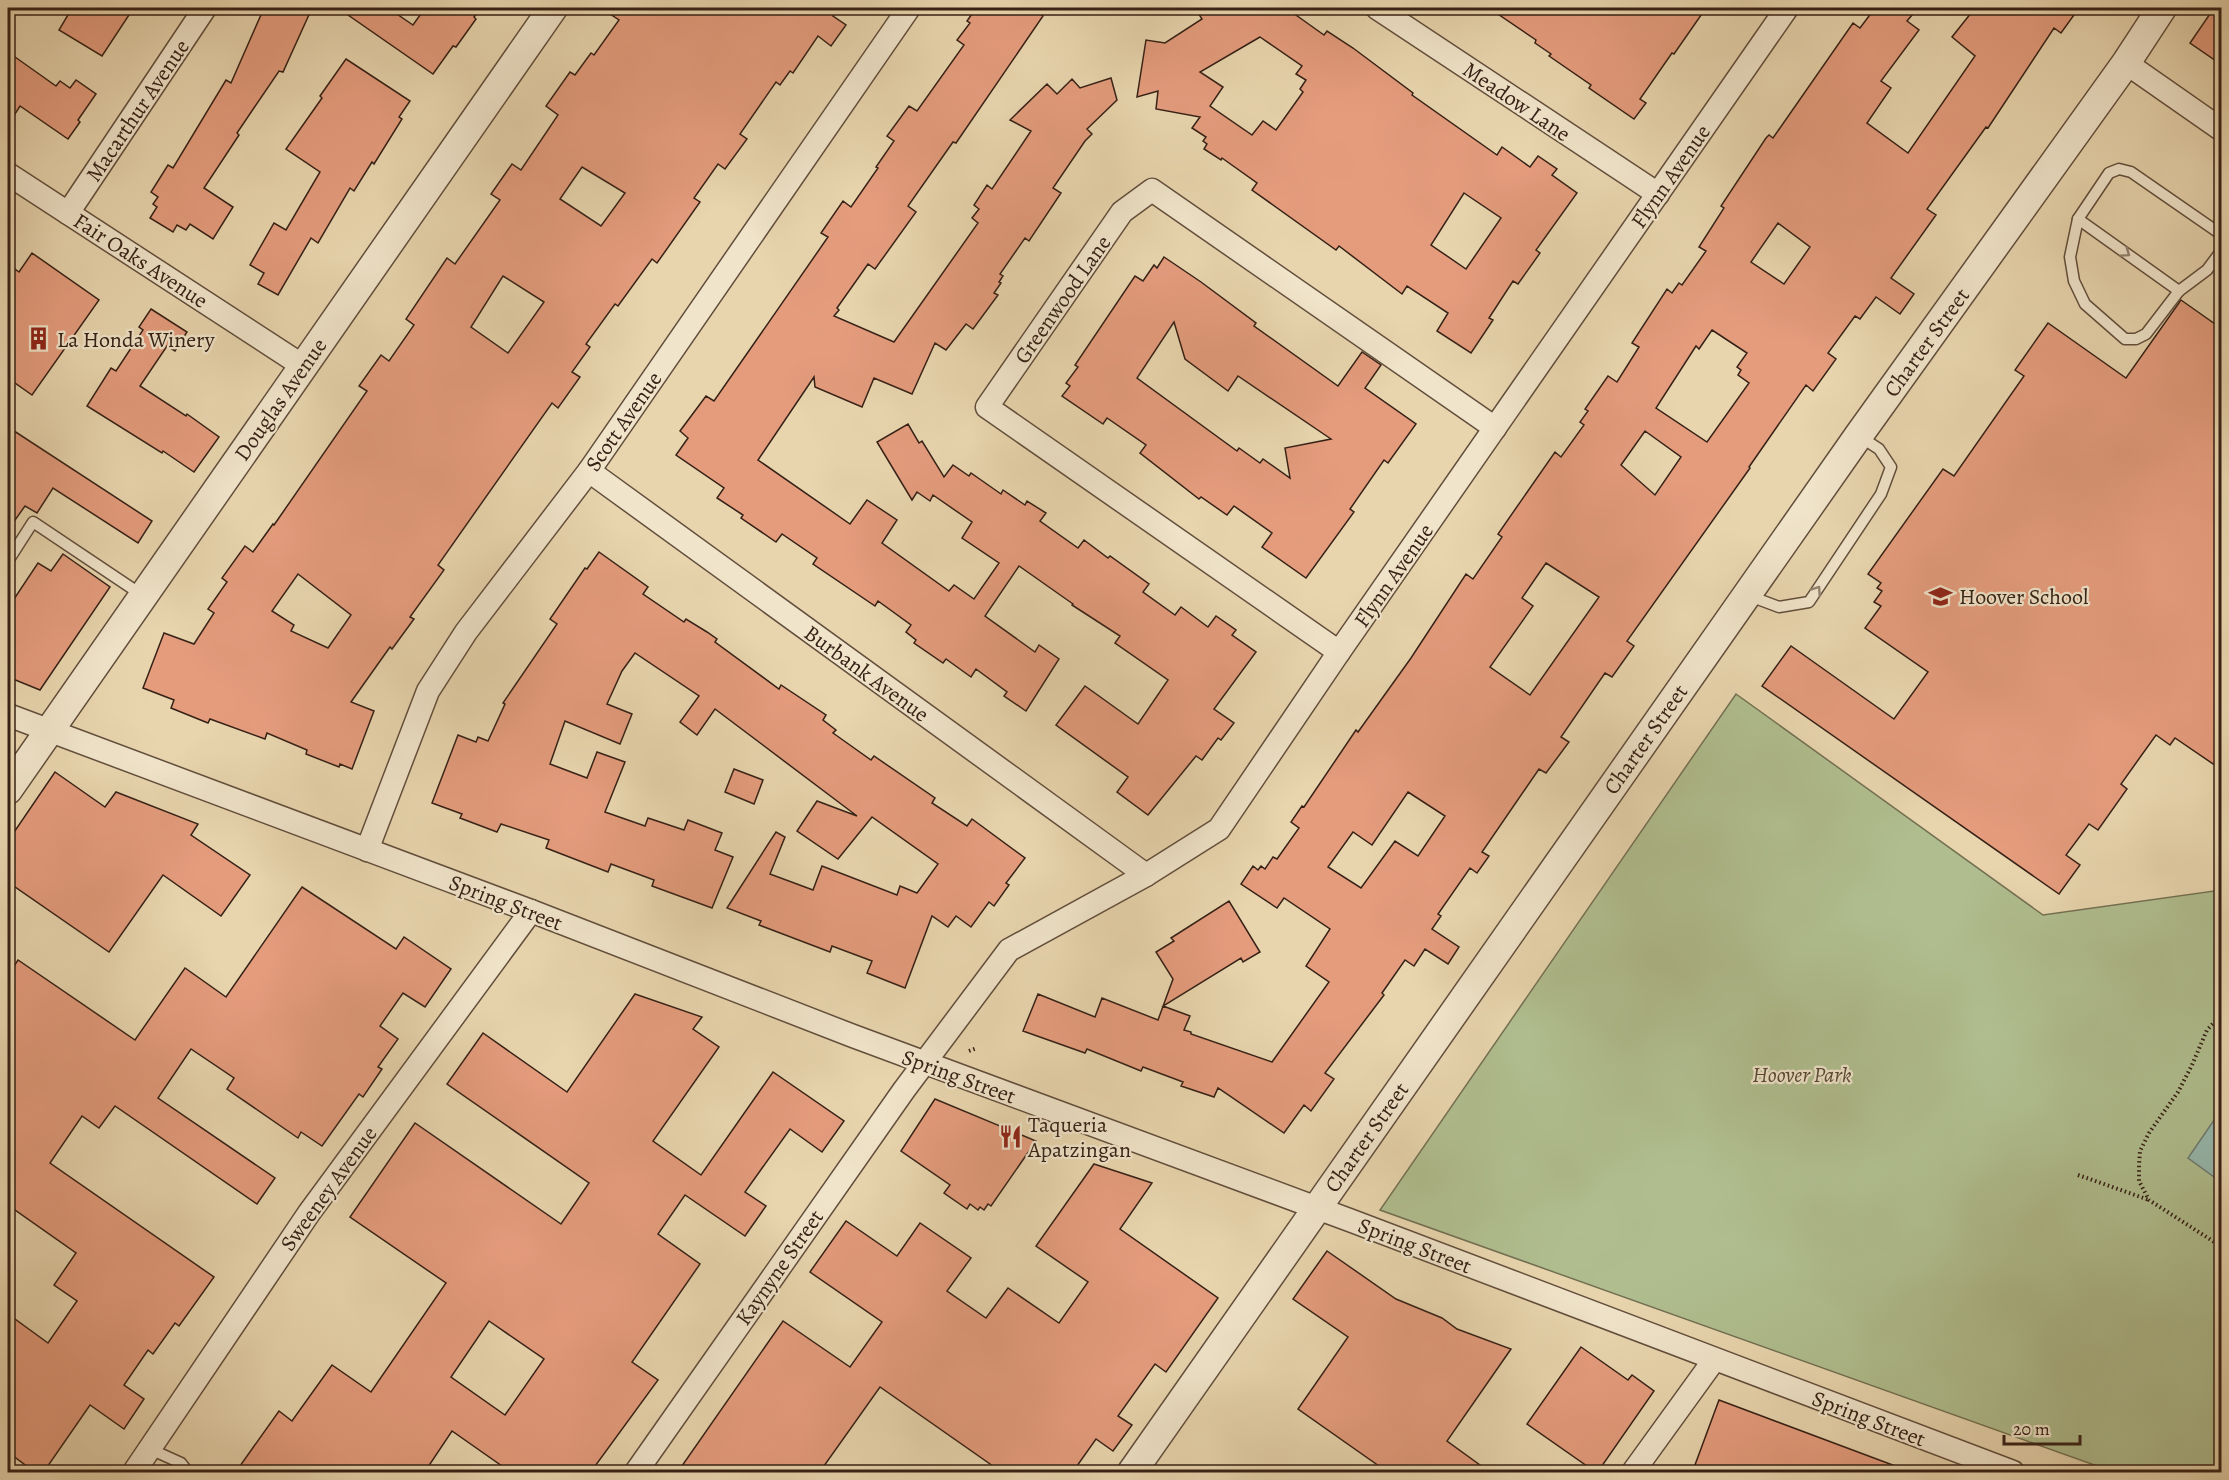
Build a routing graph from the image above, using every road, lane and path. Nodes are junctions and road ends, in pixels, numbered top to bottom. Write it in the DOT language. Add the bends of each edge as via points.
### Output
graph roads {
  1 [pos="205,8"];
  2 [pos="553,8"];
  3 [pos="909,8"];
  4 [pos="1377,8"];
  5 [pos="1787,8"];
  6 [pos="2162,8"];
  7 [pos="2126,63"];
  8 [pos="2222,130"];
  9 [pos="8,174"];
  10 [pos="1658,194"];
  11 [pos="68,213"];
  12 [pos="2078,219"];
  13 [pos="2222,235"];
  14 [pos="2222,250"];
  15 [pos="2179,291"];
  16 [pos="303,366"];
  17 [pos="1496,428"];
  18 [pos="1858,435"];
  19 [pos="589,471"];
  20 [pos="8,561"];
  21 [pos="1747,595"];
  22 [pos="143,596"];
  23 [pos="1339,652"];
  24 [pos="8,716"];
  25 [pos="49,732"];
  26 [pos="8,790"];
  27 [pos="367,850"];
  28 [pos="1146,875"];
  29 [pos="531,911"];
  30 [pos="2222,1014"];
  31 [pos="977,1048"];
  32 [pos="969,1051"];
  33 [pos="923,1063"];
  34 [pos="2078,1175"];
  35 [pos="2150,1200"];
  36 [pos="1316,1208"];
  37 [pos="2222,1247"];
  38 [pos="1714,1360"];
  39 [pos="150,1449"];
  40 [pos="134,1473"];
  41 [pos="188,1473"];
  42 [pos="636,1473"];
  43 [pos="1132,1473"];
  44 [pos="1633,1473"];
  45 [pos="2013,1473"];
  1 -- 11 [label="street, Macarthur Avenue"];
  2 -- 16 [label="street, Douglas Avenue"];
  3 -- 19 [label="street, Scott Avenue"];
  4 -- 10 [label="street, Meadow Lane"];
  5 -- 10 [label="street, Flynn Avenue"];
  6 -- 7 [label="street, Charter Street"];
  7 -- 8 [label="street"];
  7 -- 18 [label="street, Charter Street"];
  9 -- 11 [label="street, Fair Oaks Avenue"];
  10 -- 17 [label="street, Flynn Avenue"];
  11 -- 16 [label="street, Fair Oaks Avenue"];
  12 -- 13 [label="lane" via="2109,173 2119,169 2131,172"];
  12 -- 15 [label="lane, one-way"];
  12 -- 15 [label="lane" via="2070,257 2074,281 2085,304 2125,339 2146,334"];
  14 -- 15 [label="lane" via="2207,270"];
  16 -- 22 [label="street, Douglas Avenue"];
  17 -- 23 [label="street, Flynn Avenue"];
  17 -- 23 [label="street, Greenwood Lane" via="1152,190 1122,212 987,406"];
  18 -- 21 [label="street, Charter Street"];
  21 -- 18 [label="lane, one-way" via="1779,608 1809,602 1881,495 1891,467 1879,448"];
  19 -- 27 [label="street, Scott Avenue" via="466,632 428,691"];
  19 -- 28 [label="street, Burbank Avenue"];
  20 -- 22 [label="lane" via="33,522"];
  21 -- 36 [label="street, Charter Street"];
  22 -- 25 [label="street, Douglas Avenue"];
  23 -- 28 [label="street, Flynn Avenue" via="1219,829"];
  24 -- 25 [label="street, Spring Street"];
  25 -- 26 [label="street, Douglas Avenue"];
  25 -- 27 [label="street, Spring Street"];
  27 -- 29 [label="street, Spring Street"];
  28 -- 33 [label="street, Flynn Avenue" via="1009,950"];
  29 -- 33 [label="street, Spring Street"];
  29 -- 39 [label="street, Sweeney Avenue" via="309,1213"];
  30 -- 35 [label="path" via="2207,1030 2178,1092 2140,1151 2139,1181"];
  31 -- 32 [label="path"];
  33 -- 36 [label="street, Spring Street"];
  33 -- 42 [label="street, Kaynyne Street"];
  34 -- 35 [label="path"];
  35 -- 37 [label="path"];
  36 -- 38 [label="street, Spring Street"];
  36 -- 43 [label="street, Charter Street"];
  38 -- 44 [label="street"];
  38 -- 45 [label="street, Spring Street"];
  39 -- 40 [label="street, Sweeney Avenue"];
  39 -- 41 [label="lane" via="181,1463"];
}
